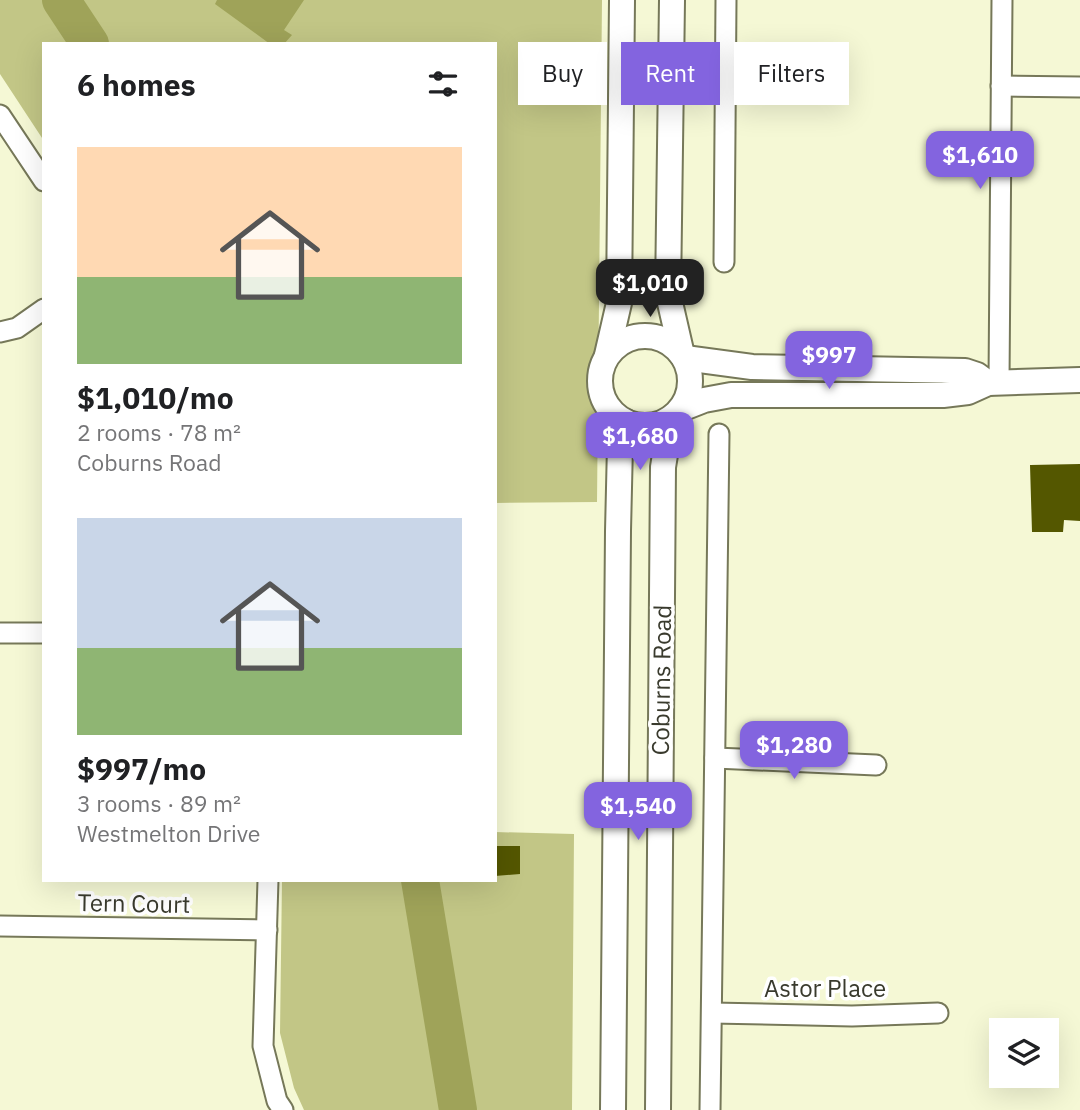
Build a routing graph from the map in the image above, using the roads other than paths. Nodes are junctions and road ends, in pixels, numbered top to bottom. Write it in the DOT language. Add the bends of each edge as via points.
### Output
graph roads {
  1 [pos="622,0"];
  2 [pos="673,0"];
  3 [pos="726,0"];
  4 [pos="1002,0"];
  5 [pos="1001,86"];
  6 [pos="1080,87"];
  7 [pos="0,115"];
  8 [pos="42,178"];
  9 [pos="724,262"];
  10 [pos="42,310"];
  11 [pos="0,332"];
  12 [pos="607,355"];
  13 [pos="683,356"];
  14 [pos="1080,380"];
  15 [pos="993,383"];
  16 [pos="676,413"];
  17 [pos="626,422"];
  18 [pos="719,434"];
  19 [pos="0,633"];
  20 [pos="42,633"];
  21 [pos="715,758"];
  22 [pos="876,765"];
  23 [pos="268,882"];
  24 [pos="0,926"];
  25 [pos="267,930"];
  26 [pos="712,1013"];
  27 [pos="938,1013"];
  28 [pos="283,1110"];
  29 [pos="612,1110"];
  30 [pos="658,1110"];
  31 [pos="710,1110"];
  1 -- 12 [label="street" via="619,303"];
  2 -- 13 [label="street" via="668,294"];
  3 -- 9 [label="street"];
  4 -- 5 [label="street"];
  5 -- 6 [label="street"];
  5 -- 15 [label="street"];
  7 -- 8 [label="street"];
  10 -- 11 [label="street" via="17,328"];
  12 -- 13 [label="street" via="617,345 644,335 665,341"];
  12 -- 17 [label="street" via="599,386 613,414"];
  13 -- 15 [label="street" via="752,366 965,371"];
  13 -- 16 [label="street" via="691,384"];
  14 -- 15 [label="street"];
  15 -- 16 [label="street" via="943,395 731,395 704,400"];
  16 -- 17 [label="street" via="657,425"];
  16 -- 30 [label="street, Coburns Road" via="663,467"];
  17 -- 29 [label="street, Coburns Road" via="620,445 618,531"];
  18 -- 21 [label="street"];
  19 -- 20 [label="street"];
  21 -- 22 [label="street"];
  21 -- 26 [label="street"];
  23 -- 25 [label="street"];
  24 -- 25 [label="street, Tern Court"];
  25 -- 28 [label="street" via="263,1046"];
  26 -- 27 [label="street, Astor Place"];
  26 -- 31 [label="street"];
}
